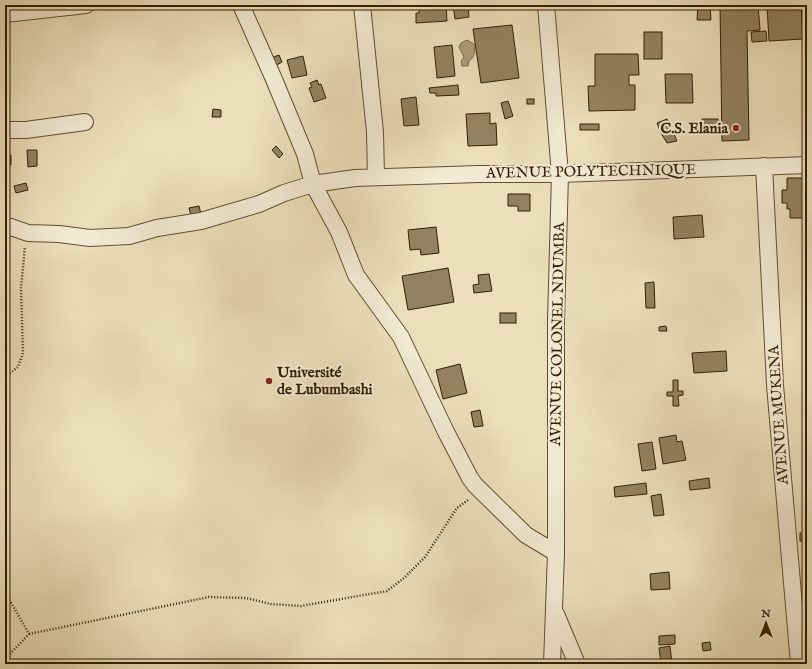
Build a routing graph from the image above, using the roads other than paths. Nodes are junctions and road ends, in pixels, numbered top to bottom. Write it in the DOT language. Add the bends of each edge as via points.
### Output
graph roads {
  1 [pos="86,5"];
  2 [pos="241,5"];
  3 [pos="362,5"];
  4 [pos="546,5"];
  5 [pos="5,14"];
  6 [pos="85,122"];
  7 [pos="5,130"];
  8 [pos="807,165"];
  9 [pos="764,166"];
  10 [pos="560,174"];
  11 [pos="376,177"];
  12 [pos="313,184"];
  13 [pos="5,224"];
  14 [pos="556,553"];
  15 [pos="554,610"];
  16 [pos="552,664"];
  17 [pos="577,664"];
  18 [pos="799,664"];
  1 -- 5 [label="street"];
  2 -- 12 [label="street" via="274,77 302,147"];
  3 -- 11 [label="street" via="375,132"];
  4 -- 10 [label="street, AVENUE COLONEL NDUMBA"];
  6 -- 7 [label="street" via="26,130"];
  8 -- 9 [label="street, AVENUE POLYTECHNIQUE"];
  9 -- 10 [label="street, AVENUE POLYTECHNIQUE"];
  9 -- 18 [label="street, AVENUE MUKENA" via="775,385"];
  10 -- 11 [label="street, AVENUE POLYTECHNIQUE"];
  10 -- 14 [label="street, AVENUE COLONEL NDUMBA" via="556,321"];
  11 -- 12 [label="street, AVENUE POLYTECHNIQUE"];
  12 -- 13 [label="street, AVENUE POLYTECHNIQUE" via="259,204 201,221 157,228 129,236 90,238 28,232"];
  12 -- 14 [label="street" via="339,232 356,275 401,337 475,486 526,535"];
  14 -- 15 [label="street, AVENUE COLONEL NDUMBA"];
  15 -- 16 [label="street, AVENUE COLONEL NDUMBA"];
  15 -- 17 [label="street"];
}
